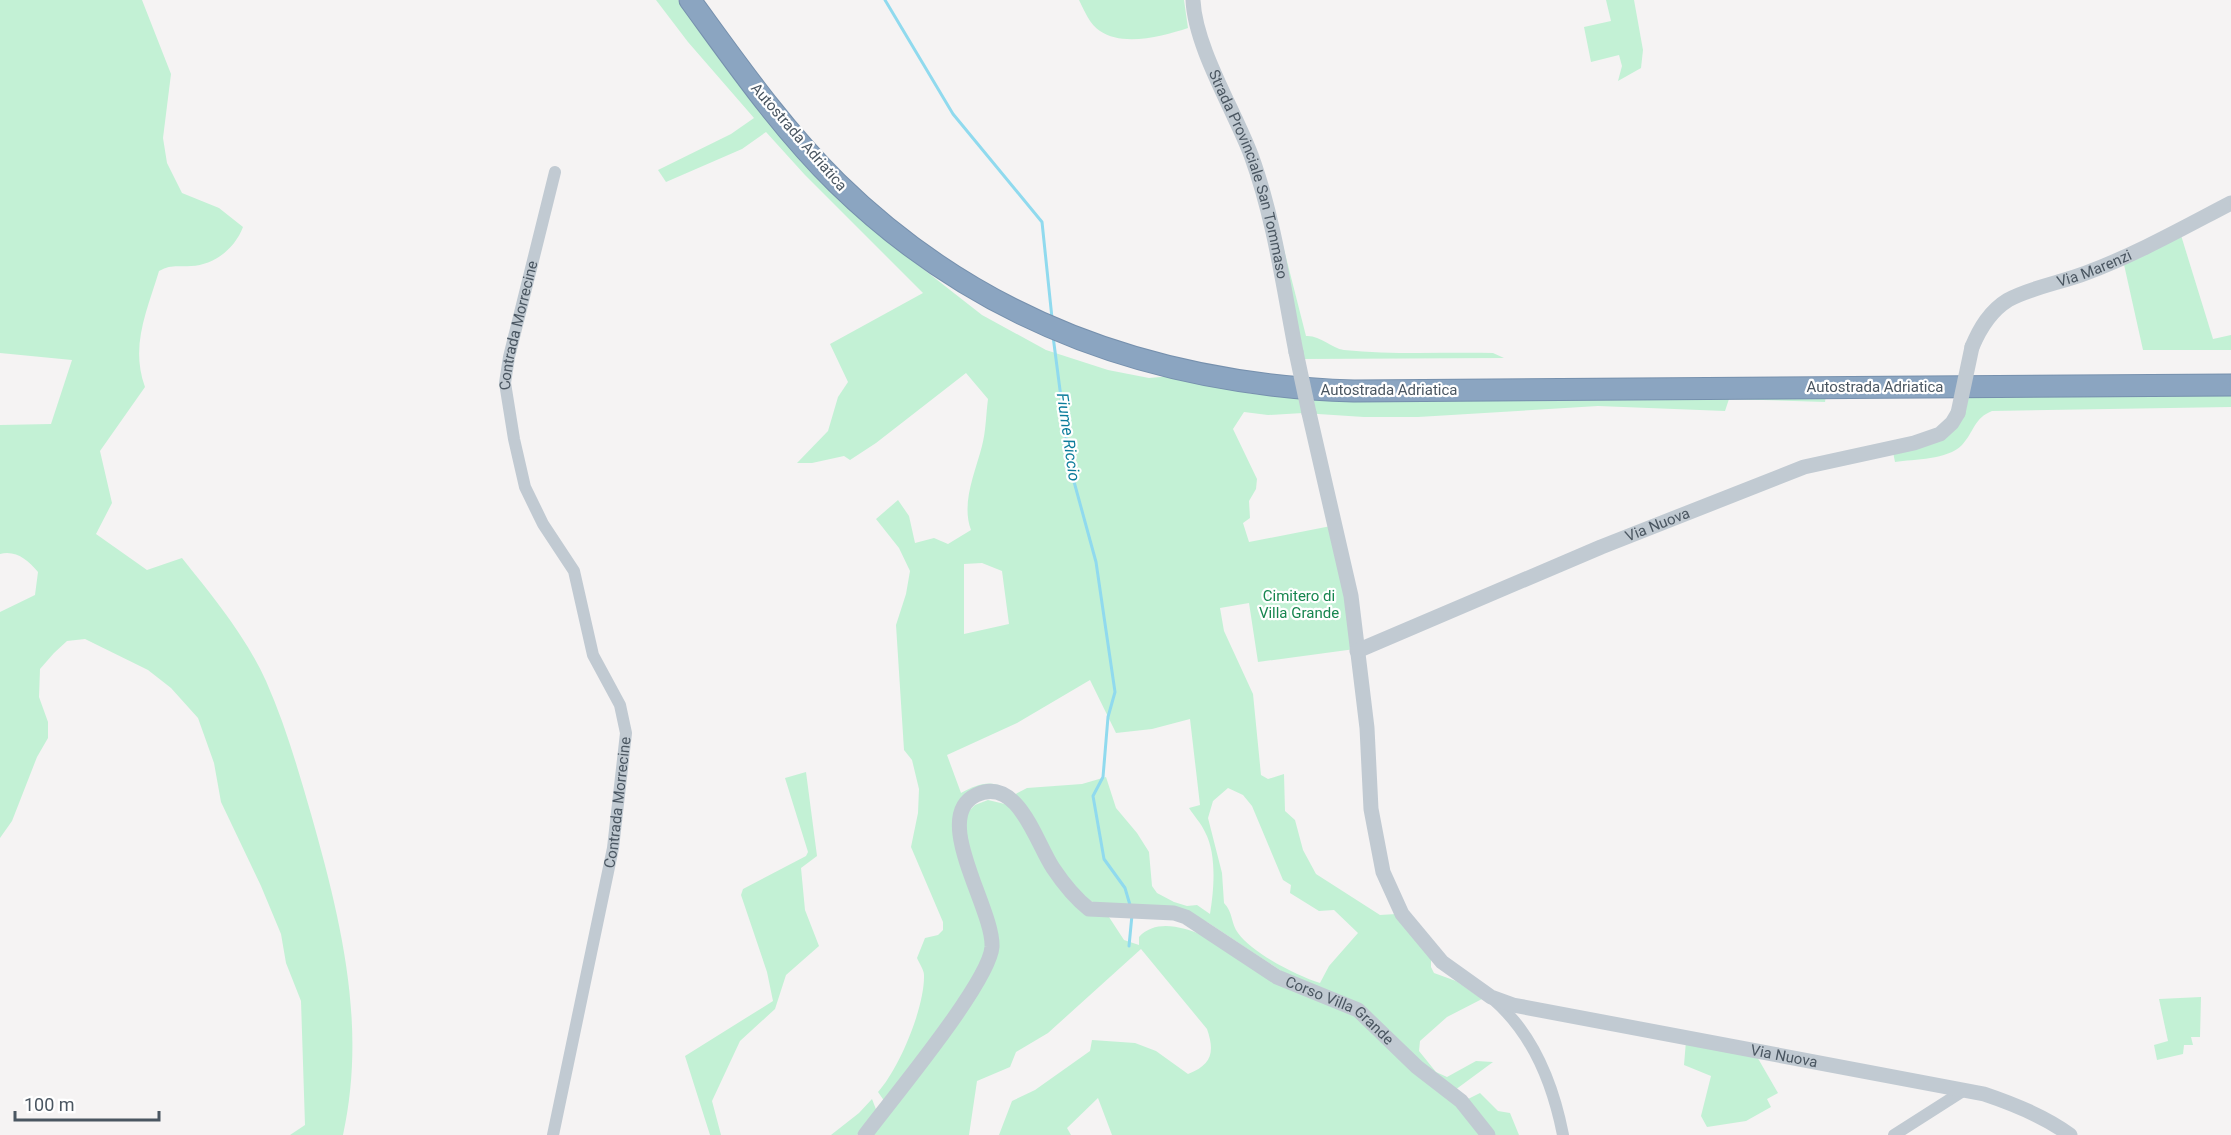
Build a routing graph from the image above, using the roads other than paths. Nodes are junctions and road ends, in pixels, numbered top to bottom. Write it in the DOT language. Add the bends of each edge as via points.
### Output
graph roads {
  1 [pos="690,0"];
  2 [pos="706,0"];
  3 [pos="1193,0"];
  4 [pos="772,99"];
  5 [pos="555,172"];
  6 [pos="2231,202"];
  7 [pos="1210,369"];
  8 [pos="2231,372"];
  9 [pos="2231,385"];
  10 [pos="1309,413"];
  11 [pos="1959,413"];
  12 [pos="1358,651"];
  13 [pos="1491,997"];
  14 [pos="1963,1091"];
  15 [pos="553,1135"];
  16 [pos="865,1135"];
  17 [pos="1488,1135"];
  18 [pos="1563,1135"];
  19 [pos="1894,1135"];
  20 [pos="2070,1135"];
  1 -- 4 [label="highway, Autostrada Adriatica"];
  2 -- 4 [label="highway, Autostrada Adriatica"];
  3 -- 10 [label="street, Strada Provinciale San Tommaso, bridge" via="1202,39 1263,192"];
  4 -- 7 [label="highway, Autostrada Adriatica" via="790,122 915,240 1038,307"];
  5 -- 15 [label="street, Contrada Morrecine" via="505,383 525,487 543,524 574,571 593,655 620,705 626,733 613,848"];
  6 -- 11 [label="street, Via Marenzi, bridge" via="2141,250 2009,299 1980,329 1972,347"];
  7 -- 8 [label="highway, Autostrada Adriatica" via="1350,377"];
  7 -- 9 [label="highway, Autostrada Adriatica" via="1267,386 1354,391"];
  10 -- 12 [label="street, Via Nuova" via="1351,596"];
  11 -- 12 [label="street, Via Nuova" via="1940,434 1804,467 1601,547"];
  12 -- 13 [label="street, Via Nuova" via="1371,809 1390,891 1402,914 1442,962"];
  13 -- 14 [label="street, Via Nuova" via="1529,1010"];
  13 -- 18 [label="street, Via Nuova" via="1509,1013 1535,1051 1554,1097"];
  14 -- 19 [label="street"];
  14 -- 20 [label="street, Via Nuova" via="2009,1102"];
  16 -- 17 [label="street, Corso Villa Grande" via="971,992 989,959 989,926 960,839 958,819 965,803 987,792 1007,796 1019,807 1053,868 1089,909 1174,913 1201,924 1277,977 1358,1010 1461,1101"];
}
